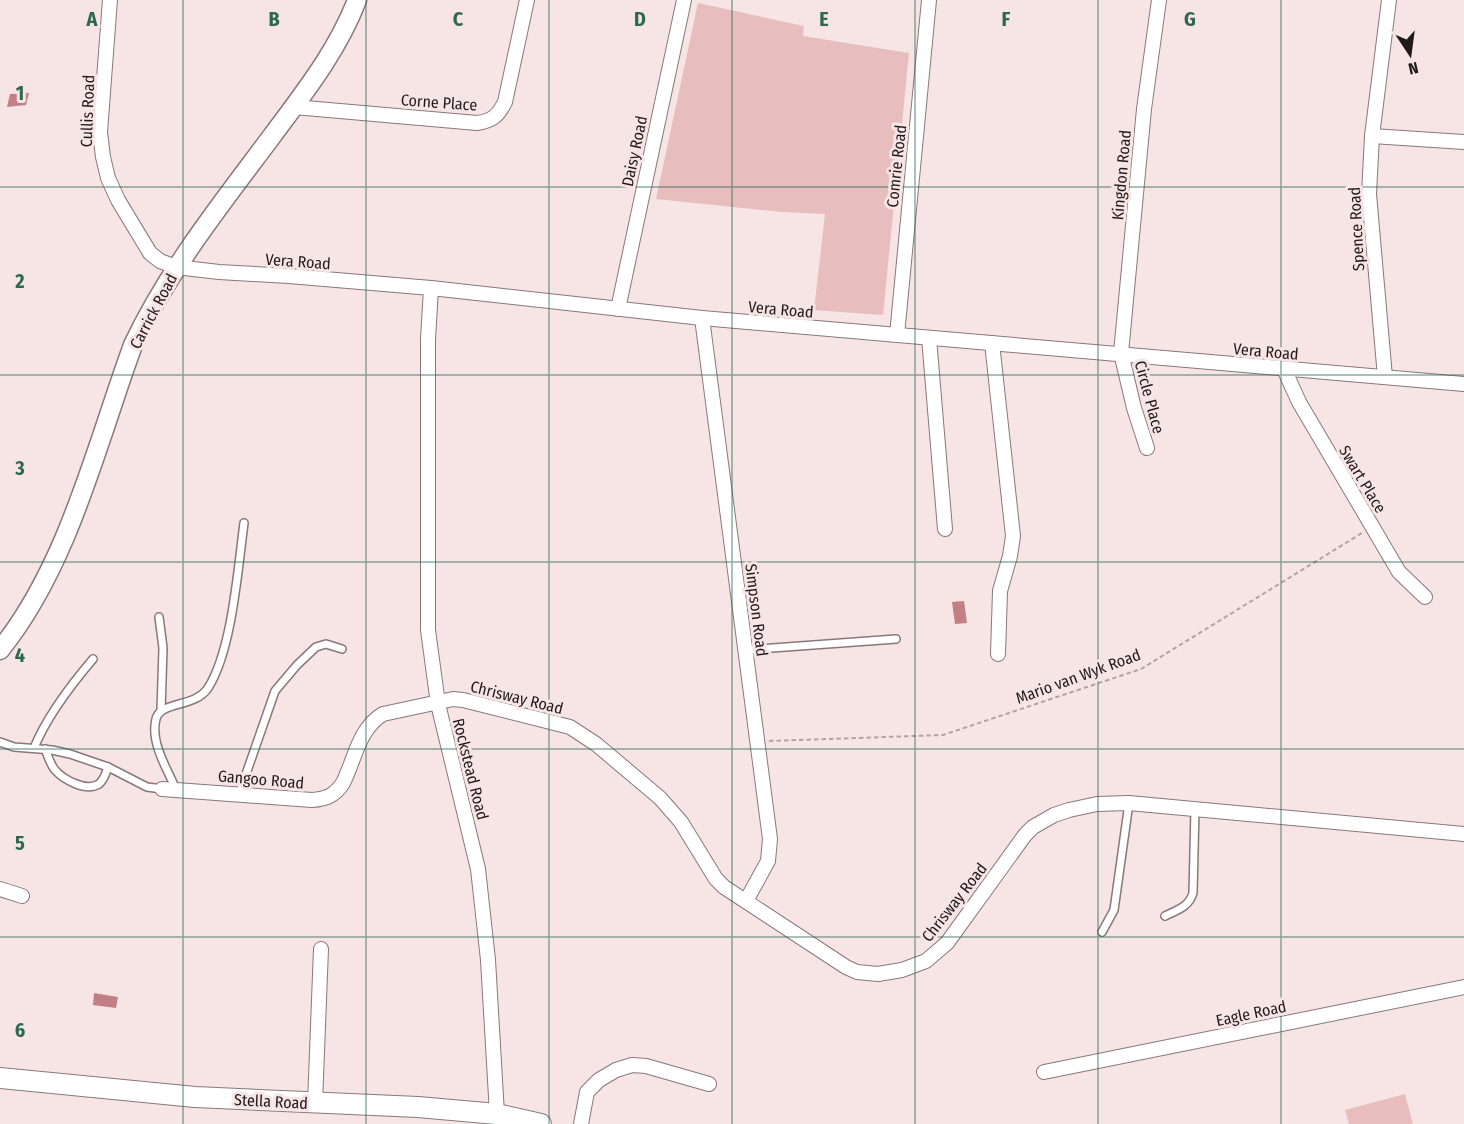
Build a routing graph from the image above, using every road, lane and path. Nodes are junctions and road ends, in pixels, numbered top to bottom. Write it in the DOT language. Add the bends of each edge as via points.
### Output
graph roads {
  1 [pos="110,0"];
  2 [pos="357,0"];
  3 [pos="527,0"];
  4 [pos="684,0"];
  5 [pos="929,0"];
  6 [pos="1159,0"];
  7 [pos="1389,0"];
  8 [pos="294,107"];
  9 [pos="1372,136"];
  10 [pos="1464,142"];
  11 [pos="176,267"];
  12 [pos="431,288"];
  13 [pos="618,309"];
  14 [pos="702,318"];
  15 [pos="897,335"];
  16 [pos="929,338"];
  17 [pos="992,343"];
  18 [pos="1121,353"];
  19 [pos="1284,369"];
  20 [pos="1385,377"];
  21 [pos="1464,384"];
  22 [pos="1147,448"];
  23 [pos="244,523"];
  24 [pos="1372,527"];
  25 [pos="945,529"];
  26 [pos="1425,597"];
  27 [pos="159,617"];
  28 [pos="896,639"];
  29 [pos="342,649"];
  30 [pos="0,650"];
  31 [pos="745,650"];
  32 [pos="998,654"];
  33 [pos="93,659"];
  34 [pos="438,704"];
  35 [pos="161,711"];
  36 [pos="757,741"];
  37 [pos="0,742"];
  38 [pos="34,748"];
  39 [pos="45,749"];
  40 [pos="108,767"];
  41 [pos="169,789"];
  42 [pos="239,794"];
  43 [pos="1129,803"];
  44 [pos="1195,808"];
  45 [pos="1464,834"];
  46 [pos="0,889"];
  47 [pos="22,896"];
  48 [pos="746,901"];
  49 [pos="1165,916"];
  50 [pos="1102,932"];
  51 [pos="321,949"];
  52 [pos="1464,987"];
  53 [pos="1044,1072"];
  54 [pos="0,1078"];
  55 [pos="709,1084"];
  56 [pos="315,1103"];
  57 [pos="497,1114"];
  58 [pos="541,1124"];
  59 [pos="581,1124"];
  1 -- 11 [label="street, Cullis Road" via="100,132 102,158 118,200 150,253"];
  2 -- 8 [label="street, Carrick Road" via="328,58"];
  3 -- 8 [label="street, Corne Place" via="505,102 499,115 489,121"];
  4 -- 13 [label="street, Daisy Road"];
  5 -- 15 [label="street, Comrie Road"];
  6 -- 18 [label="street, Kingdon Road" via="1144,109"];
  7 -- 9 [label="street, Spence Road"];
  8 -- 11 [label="street, Carrick Road"];
  9 -- 10 [label="street"];
  9 -- 20 [label="street, Spence Road" via="1369,194"];
  11 -- 12 [label="street, Vera Road"];
  11 -- 30 [label="street, Carrick Road" via="133,345 60,548 26,613"];
  12 -- 13 [label="street, Vera Road"];
  12 -- 34 [label="street, Rockstead Road" via="428,630"];
  13 -- 14 [label="street, Vera Road"];
  14 -- 15 [label="street, Vera Road"];
  14 -- 31 [label="street, Simpson Road"];
  15 -- 16 [label="street, Vera Road"];
  16 -- 17 [label="street, Vera Road"];
  16 -- 25 [label="street"];
  17 -- 18 [label="street, Vera Road"];
  17 -- 32 [label="street" via="1013,536 1000,591"];
  18 -- 19 [label="street, Vera Road"];
  18 -- 22 [label="street, Circle Place"];
  19 -- 20 [label="street, Vera Road"];
  19 -- 24 [label="street, Swart Place"];
  20 -- 21 [label="street"];
  23 -- 35 [label="lane" via="229,629 210,686 196,700"];
  24 -- 26 [label="street, Swart Place" via="1399,572"];
  24 -- 36 [label="path, Mario van Wyk Road" via="1141,669 943,735"];
  27 -- 35 [label="lane" via="163,648"];
  28 -- 31 [label="lane"];
  29 -- 42 [label="lane" via="326,644 316,647 275,691"];
  31 -- 36 [label="street, Simpson Road"];
  33 -- 38 [label="lane" via="41,730"];
  34 -- 42 [label="street, Gangoo Road" via="383,714 375,719 366,728 343,783 331,796 312,800"];
  34 -- 48 [label="street, Chrisway Road" via="463,700 553,722 582,734 660,798 681,822 716,879"];
  34 -- 57 [label="street, Rockstead Road" via="478,869"];
  35 -- 41 [label="lane" via="155,729"];
  36 -- 48 [label="street, Simpson Road" via="770,849 763,873"];
  37 -- 38 [label="lane"];
  38 -- 39 [label="lane"];
  39 -- 40 [label="lane"];
  39 -- 40 [label="lane" via="54,769 81,785 98,784"];
  40 -- 41 [label="lane" via="147,787"];
  41 -- 42 [label="street, Gangoo Road"];
  43 -- 44 [label="street, Chrisway Road"];
  43 -- 48 [label="street, Chrisway Road" via="1069,810 1033,827 946,943 926,960 902,970 868,974 851,969"];
  43 -- 50 [label="lane" via="1114,910"];
  44 -- 45 [label="street, Chrisway Road"];
  44 -- 49 [label="lane" via="1191,901"];
  46 -- 47 [label="street"];
  51 -- 56 [label="street"];
  52 -- 53 [label="street, Eagle Road"];
  54 -- 56 [label="main road, Stella Road" via="195,1097"];
  55 -- 59 [label="street" via="646,1066 615,1070 587,1092"];
  56 -- 57 [label="main road, Stella Road"];
  57 -- 58 [label="main road, Stella Road"];
}
